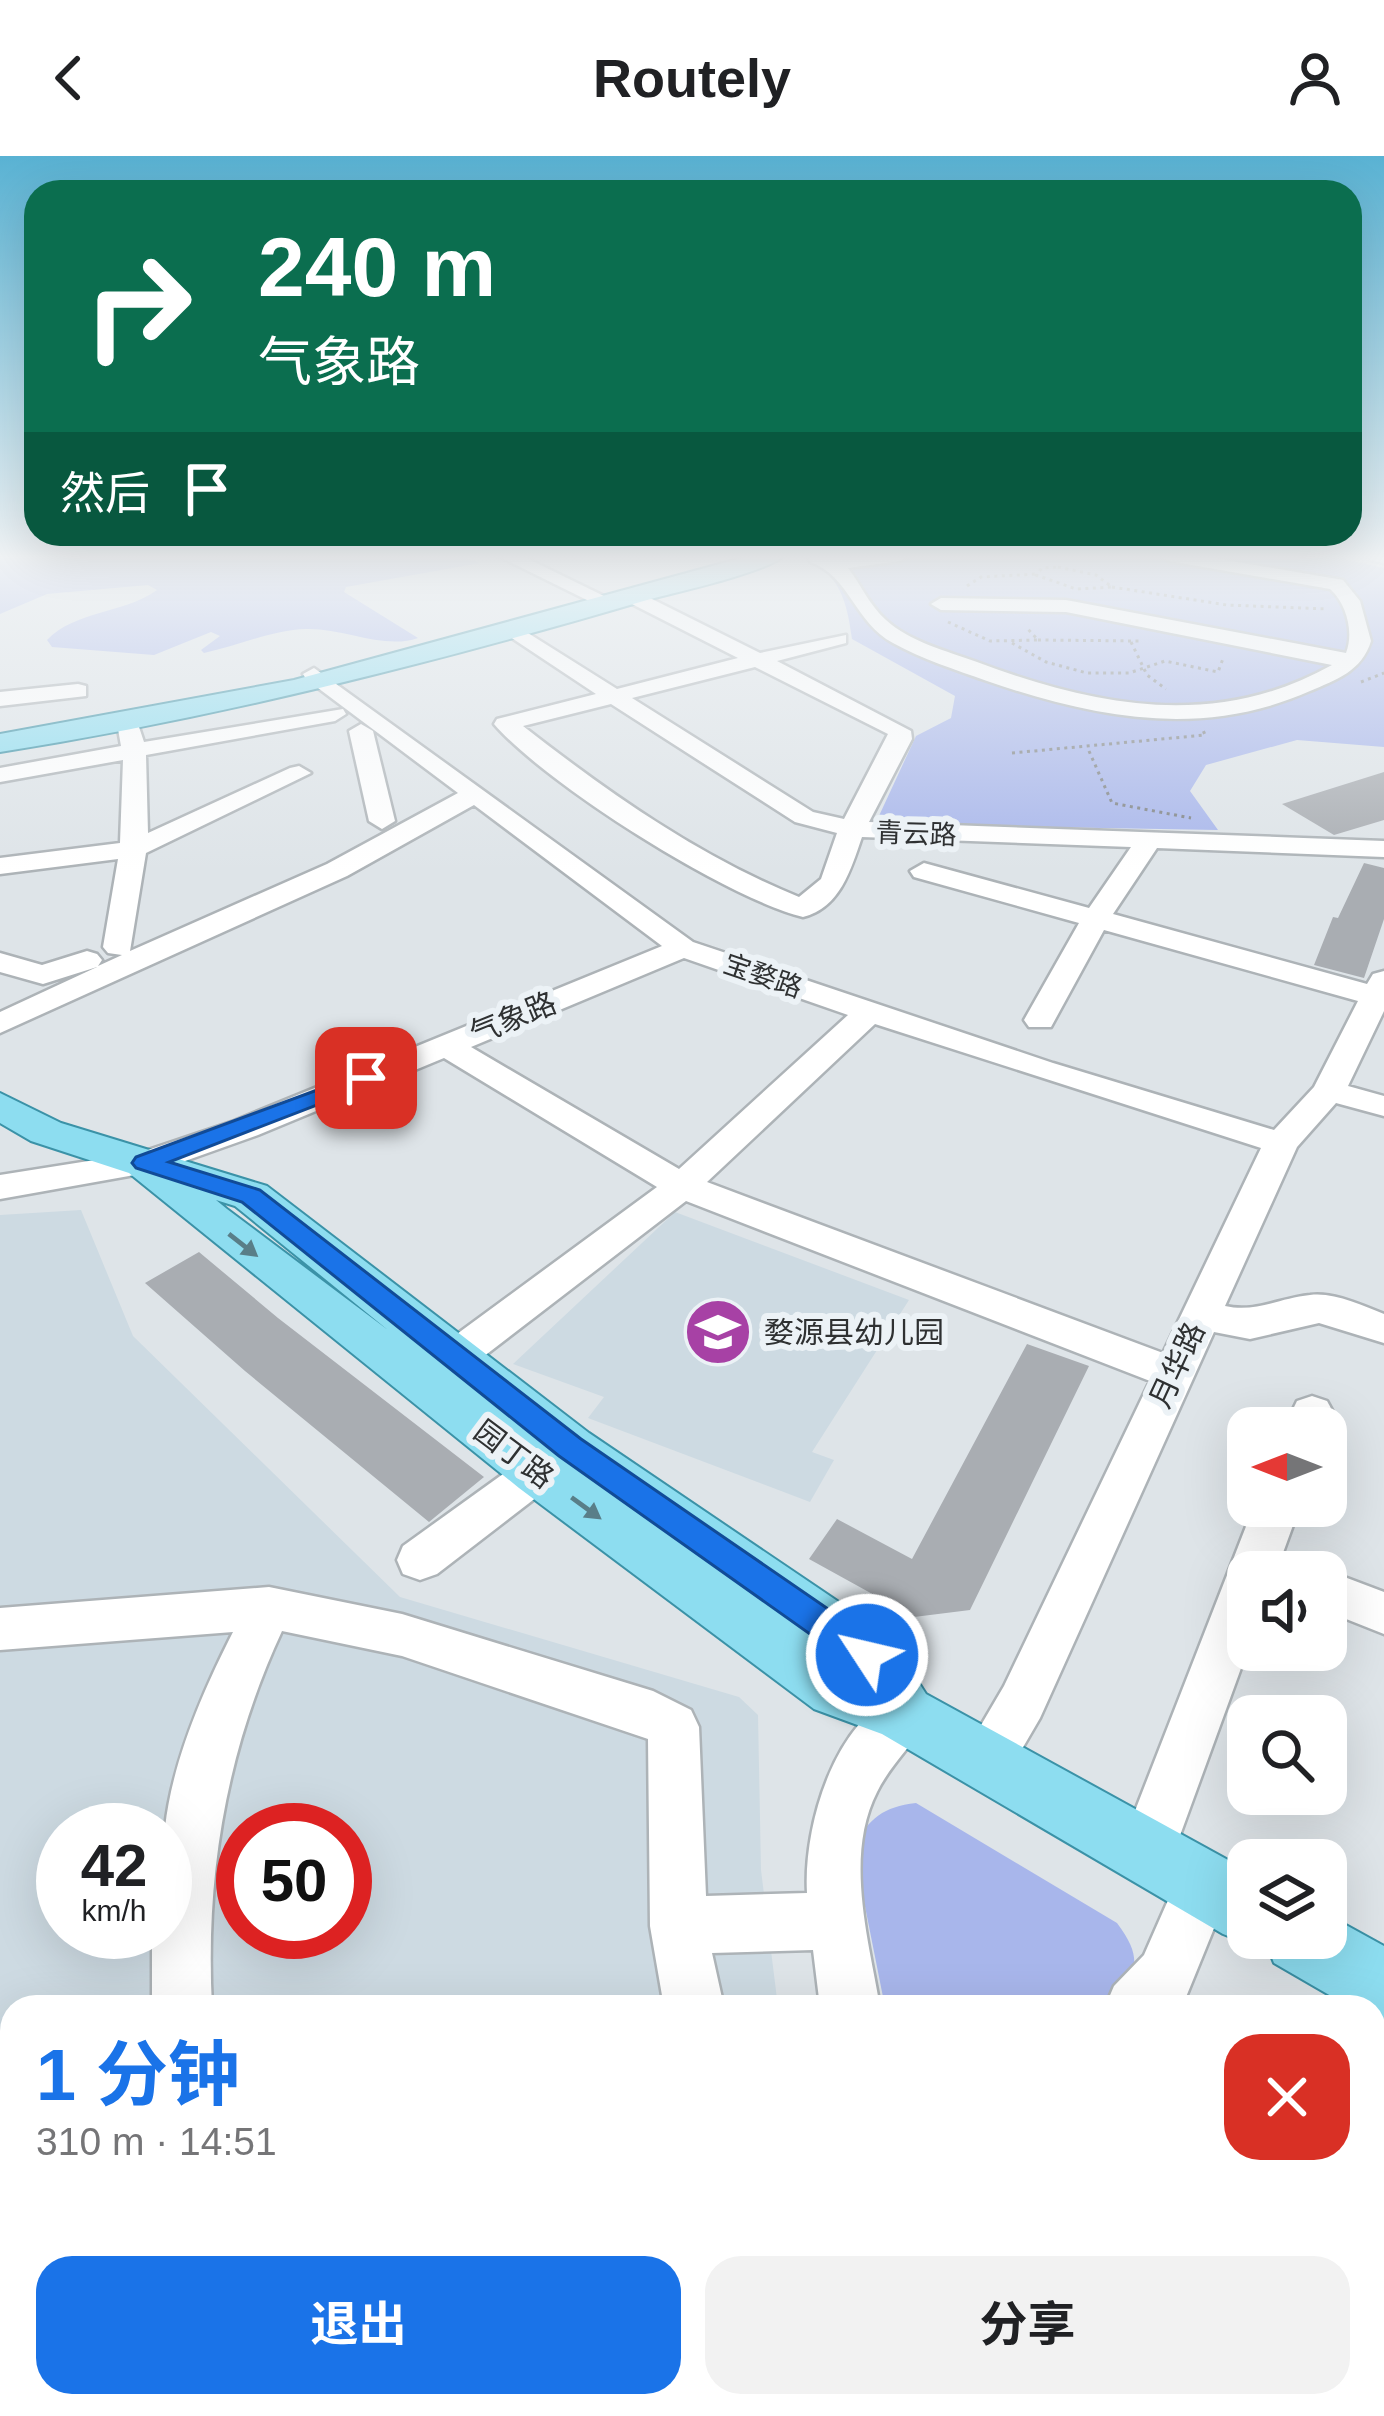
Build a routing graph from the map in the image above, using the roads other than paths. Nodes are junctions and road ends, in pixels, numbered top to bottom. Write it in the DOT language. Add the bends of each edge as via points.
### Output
graph roads {
  1 [pos="385,661"];
  2 [pos="560,661"];
  3 [pos="751,661"];
  4 [pos="754,661"];
  5 [pos="956,661"];
  6 [pos="1350,662"];
  7 [pos="320,678"];
  8 [pos="78,691"];
  9 [pos="615,696"];
  10 [pos="0,699"];
  11 [pos="334,714"];
  12 [pos="128,724"];
  13 [pos="0,731"];
  14 [pos="362,731"];
  15 [pos="0,743"];
  16 [pos="135,754"];
  17 [pos="298,773"];
  18 [pos="0,775"];
  19 [pos="467,788"];
  20 [pos="382,821"];
  21 [pos="852,829"];
  22 [pos="1146,841"];
  23 [pos="133,849"];
  24 [pos="1384,849"];
  25 [pos="0,866"];
  26 [pos="924,872"];
  27 [pos="1097,916"];
  28 [pos="118,947"];
  29 [pos="682,948"];
  30 [pos="0,962"];
  31 [pos="1380,988"];
  32 [pos="869,1012"];
  33 [pos="1040,1020"];
  34 [pos="0,1024"];
  35 [pos="446,1046"];
  36 [pos="0,1071"];
  37 [pos="1329,1091"];
  38 [pos="0,1106"];
  39 [pos="1384,1106"];
  40 [pos="1281,1143"];
  41 [pos="144,1163"];
  42 [pos="682,1186"];
  43 [pos="0,1187"];
  44 [pos="1200,1313"];
  45 [pos="1384,1329"];
  46 [pos="456,1356"];
  47 [pos="1172,1373"];
  48 [pos="554,1461"];
  49 [pos="420,1560"];
  50 [pos="1347,1598"];
  51 [pos="269,1608"];
  52 [pos="1384,1613"];
  53 [pos="0,1629"];
  54 [pos="1227,1639"];
  55 [pos="904,1714"];
  56 [pos="986,1761"];
  57 [pos="1147,1852"];
  58 [pos="1226,1897"];
  59 [pos="839,1920"];
  60 [pos="679,1926"];
  61 [pos="1335,1959"];
  62 [pos="1384,1987"];
  63 [pos="181,1995"];
  64 [pos="692,1995"];
  65 [pos="848,1995"];
  66 [pos="1147,1995"];
  1 -- 7 [label="main road"];
  2 -- 9 [label="street, 青云路"];
  3 -- 9 [label="street"];
  4 -- 21 [label="street" via="899,731"];
  5 -- 6 [label="street" via="1081,702 1201,712 1249,707"];
  7 -- 12 [label="main road"];
  7 -- 13 [label="main road"];
  7 -- 19 [label="street, 宝婺路"];
  8 -- 10 [label="street"];
  9 -- 21 [label="street, 青云路" via="804,817"];
  9 -- 21 [label="street" via="505,724 586,788 705,862 803,909 833,882"];
  11 -- 16 [label="street"];
  12 -- 15 [label="main road"];
  12 -- 16 [label="street"];
  14 -- 20 [label="street"];
  16 -- 18 [label="street"];
  16 -- 23 [label="street"];
  17 -- 23 [label="street"];
  19 -- 20 [label="street"];
  19 -- 29 [label="street, 宝婺路"];
  19 -- 34 [label="street" via="441,816 268,905"];
  20 -- 28 [label="street"];
  21 -- 22 [label="street, 青云路"];
  22 -- 24 [label="street, 青云路"];
  22 -- 27 [label="street"];
  23 -- 25 [label="street"];
  23 -- 28 [label="street"];
  26 -- 27 [label="street"];
  27 -- 31 [label="street"];
  27 -- 33 [label="street"];
  28 -- 30 [label="street" via="43,975"];
  29 -- 32 [label="street, 宝婺路"];
  29 -- 35 [label="street, 气象路"];
  31 -- 37 [label="street, 月华路"];
  32 -- 40 [label="street, 宝婺路"];
  32 -- 42 [label="street"];
  35 -- 41 [label="street, 气象路"];
  35 -- 42 [label="street"];
  36 -- 41 [label="main road, 园丁路" via="80,1112"];
  37 -- 39 [label="street"];
  37 -- 40 [label="street, 月华路"];
  38 -- 41 [label="main road, 园丁路" via="46,1132"];
  40 -- 44 [label="street, 月华路"];
  41 -- 43 [label="street, 气象路"];
  41 -- 46 [label="main road, 园丁路" via="251,1196"];
  41 -- 48 [label="main road, 园丁路, one-way" via="211,1220"];
  42 -- 46 [label="street"];
  42 -- 47 [label="street"];
  44 -- 45 [label="street" via="1241,1328 1312,1308"];
  44 -- 47 [label="street, 月华路"];
  46 -- 48 [label="main road, 园丁路"];
  47 -- 56 [label="street, 月华路" via="1022,1702"];
  48 -- 49 [label="street"];
  48 -- 55 [label="main road, 园丁路" via="836,1689"];
  50 -- 52 [label="street"];
  51 -- 53 [label="street"];
  51 -- 60 [label="street" via="403,1635 673,1727"];
  51 -- 63 [label="street" via="242,1659 197,1790"];
  54 -- 57 [label="street"];
  55 -- 56 [label="main road, 园丁路"];
  55 -- 59 [label="street" via="852,1777 838,1820"];
  56 -- 57 [label="main road, 园丁路"];
  57 -- 58 [label="main road, 园丁路"];
  58 -- 66 [label="street"];
  59 -- 60 [label="street"];
  59 -- 65 [label="street"];
  60 -- 64 [label="street"];
  61 -- 62 [label="main road"];
}
